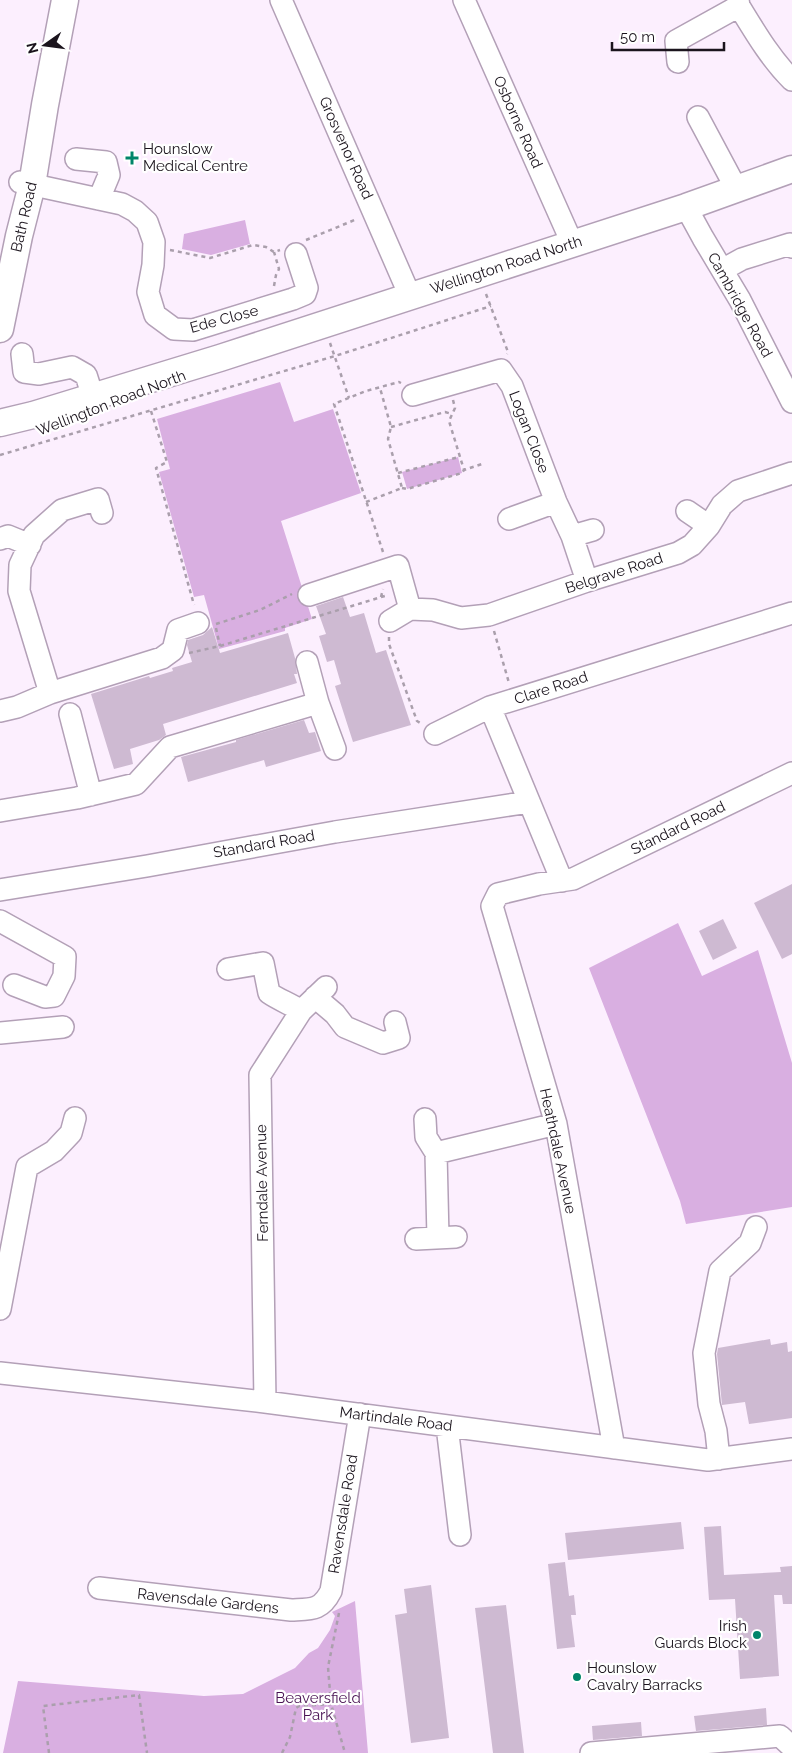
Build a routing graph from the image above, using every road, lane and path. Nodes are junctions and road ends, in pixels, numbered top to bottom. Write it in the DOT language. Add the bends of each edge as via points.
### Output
graph roads {
  1 [pos="65,0"];
  2 [pos="281,0"];
  3 [pos="464,0"];
  4 [pos="739,3"];
  5 [pos="678,62"];
  6 [pos="792,80"];
  7 [pos="698,117"];
  8 [pos="76,159"];
  9 [pos="792,169"];
  10 [pos="26,184"];
  11 [pos="737,190"];
  12 [pos="99,199"];
  13 [pos="686,207"];
  14 [pos="374,212"];
  15 [pos="9,243"];
  16 [pos="572,243"];
  17 [pos="294,248"];
  18 [pos="792,248"];
  19 [pos="167,249"];
  20 [pos="722,270"];
  21 [pos="479,273"];
  22 [pos="410,296"];
  23 [pos="0,297"];
  24 [pos="491,306"];
  25 [pos="324,324"];
  26 [pos="0,329"];
  27 [pos="22,354"];
  28 [pos="335,356"];
  29 [pos="220,358"];
  30 [pos="501,370"];
  31 [pos="448,385"];
  32 [pos="380,388"];
  33 [pos="413,395"];
  34 [pos="93,397"];
  35 [pos="349,398"];
  36 [pos="792,402"];
  37 [pos="151,411"];
  38 [pos="452,414"];
  39 [pos="0,423"];
  40 [pos="391,427"];
  41 [pos="0,442"];
  42 [pos="0,455"];
  43 [pos="460,457"];
  44 [pos="485,463"];
  45 [pos="464,470"];
  46 [pos="398,473"];
  47 [pos="792,473"];
  48 [pos="402,488"];
  49 [pos="366,502"];
  50 [pos="556,502"];
  51 [pos="687,512"];
  52 [pos="102,513"];
  53 [pos="509,518"];
  54 [pos="709,526"];
  55 [pos="593,530"];
  56 [pos="572,536"];
  57 [pos="0,539"];
  58 [pos="30,545"];
  59 [pos="393,567"];
  60 [pos="587,581"];
  61 [pos="309,595"];
  62 [pos="381,597"];
  63 [pos="408,600"];
  64 [pos="792,613"];
  65 [pos="489,615"];
  66 [pos="390,621"];
  67 [pos="198,623"];
  68 [pos="220,646"];
  69 [pos="173,650"];
  70 [pos="308,662"];
  71 [pos="50,693"];
  72 [pos="514,699"];
  73 [pos="318,703"];
  74 [pos="490,707"];
  75 [pos="0,711"];
  76 [pos="70,714"];
  77 [pos="435,734"];
  78 [pos="335,749"];
  79 [pos="792,773"];
  80 [pos="91,794"];
  81 [pos="529,802"];
  82 [pos="0,811"];
  83 [pos="562,881"];
  84 [pos="0,890"];
  85 [pos="0,921"];
  86 [pos="228,969"];
  87 [pos="14,985"];
  88 [pos="314,998"];
  89 [pos="395,1022"];
  90 [pos="63,1027"];
  91 [pos="0,1033"];
  92 [pos="75,1118"];
  93 [pos="425,1119"];
  94 [pos="556,1124"];
  95 [pos="436,1153"];
  96 [pos="756,1227"];
  97 [pos="416,1239"];
  98 [pos="0,1310"];
  99 [pos="0,1373"];
  100 [pos="266,1402"];
  101 [pos="360,1414"];
  102 [pos="447,1426"];
  103 [pos="614,1448"];
  104 [pos="792,1449"];
  105 [pos="718,1459"];
  106 [pos="460,1535"];
  107 [pos="99,1588"];
  108 [pos="321,1605"];
  109 [pos="332,1704"];
  110 [pos="792,1747"];
  111 [pos="49,1753"];
  112 [pos="147,1753"];
  113 [pos="282,1753"];
  114 [pos="344,1753"];
  115 [pos="591,1753"];
  1 -- 10 [label="main road, Bath Road"];
  2 -- 14 [label="street, Grosvenor Road"];
  3 -- 16 [label="street, Osborne Road"];
  4 -- 5 [label="street" via="676,41"];
  4 -- 6 [label="street" via="775,61"];
  7 -- 11 [label="street"];
  8 -- 12 [label="street" via="106,162 109,176"];
  9 -- 11 [label="main road, Wellington Road North"];
  10 -- 12 [label="street, Ede Close"];
  10 -- 15 [label="main road, Bath Road"];
  11 -- 13 [label="main road, Wellington Road North"];
  12 -- 17 [label="street, Ede Close" via="122,204 147,222 154,242 148,292 155,315 174,329 193,330 305,294 307,288"];
  13 -- 16 [label="main road, Wellington Road North"];
  13 -- 20 [label="street, Cambridge Road"];
  14 -- 17 [label="path"];
  14 -- 22 [label="street, Grosvenor Road"];
  15 -- 23 [label="main road"];
  15 -- 26 [label="main road, Bath Road"];
  16 -- 21 [label="main road, Wellington Road North"];
  17 -- 19 [label="path" via="274,252 253,245 210,258"];
  18 -- 20 [label="street" via="790,244 758,254"];
  20 -- 36 [label="street, Cambridge Road"];
  21 -- 22 [label="main road, Wellington Road North"];
  21 -- 24 [label="path"];
  22 -- 25 [label="main road, Wellington Road North"];
  24 -- 28 [label="path"];
  24 -- 30 [label="path" via="508,352"];
  25 -- 28 [label="path"];
  25 -- 29 [label="main road, Wellington Road North"];
  27 -- 34 [label="street" via="24,372 39,374 72,367 86,374"];
  28 -- 35 [label="path"];
  28 -- 37 [label="path"];
  29 -- 34 [label="main road, Wellington Road North"];
  29 -- 41 [label="main road, Wellington Road North" via="185,376 80,417"];
  30 -- 31 [label="street"];
  30 -- 50 [label="street, Logan Close" via="512,386"];
  31 -- 33 [label="street"];
  31 -- 38 [label="path" via="455,408"];
  32 -- 33 [label="path" via="400,382"];
  32 -- 35 [label="path"];
  32 -- 40 [label="path"];
  34 -- 39 [label="main road, Wellington Road North"];
  35 -- 49 [label="path" via="334,404"];
  37 -- 42 [label="path"];
  37 -- 67 [label="path" via="167,462 156,468"];
  38 -- 40 [label="path" via="445,412"];
  38 -- 43 [label="path" via="449,421"];
  40 -- 46 [label="path" via="388,439"];
  43 -- 45 [label="path"];
  43 -- 46 [label="path"];
  44 -- 45 [label="path"];
  45 -- 48 [label="path"];
  46 -- 48 [label="path"];
  47 -- 54 [label="street, Belgrave Road" via="738,491 722,505"];
  48 -- 49 [label="path"];
  49 -- 59 [label="path"];
  50 -- 53 [label="street"];
  50 -- 56 [label="street, Logan Close"];
  51 -- 54 [label="street"];
  52 -- 58 [label="street" via="98,500 62,510 34,535"];
  54 -- 60 [label="street, Belgrave Road" via="692,545 678,553"];
  55 -- 56 [label="street"];
  56 -- 60 [label="street, Logan Close"];
  57 -- 58 [label="street" via="8,536"];
  58 -- 71 [label="street" via="20,565 19,591"];
  59 -- 61 [label="street"];
  59 -- 62 [label="path"];
  59 -- 63 [label="street"];
  60 -- 65 [label="street, Belgrave Road"];
  61 -- 68 [label="path" via="295,593 260,610 214,625"];
  62 -- 63 [label="path"];
  62 -- 68 [label="path"];
  63 -- 65 [label="street, Belgrave Road" via="462,618"];
  63 -- 66 [label="street"];
  64 -- 72 [label="street, Clare Road"];
  65 -- 72 [label="path"];
  66 -- 77 [label="path" via="388,644 417,721"];
  67 -- 69 [label="street" via="178,630"];
  68 -- 69 [label="path" via="190,653"];
  69 -- 71 [label="street" via="162,658"];
  70 -- 73 [label="street"];
  71 -- 75 [label="street"];
  72 -- 74 [label="street, Clare Road"];
  73 -- 78 [label="street"];
  73 -- 80 [label="street" via="170,746 136,784"];
  74 -- 77 [label="street, Clare Road"];
  74 -- 81 [label="street"];
  76 -- 80 [label="street"];
  79 -- 83 [label="street, Standard Road" via="573,879"];
  80 -- 82 [label="street"];
  81 -- 83 [label="street"];
  81 -- 84 [label="street, Standard Road"];
  83 -- 94 [label="street, Heathdale Avenue" via="498,894 492,906"];
  85 -- 87 [label="street" via="65,956 64,976 54,996 45,997"];
  86 -- 88 [label="street" via="263,964 269,993 276,998 292,1004"];
  88 -- 89 [label="street" via="335,1014 345,1027 383,1043 400,1038"];
  88 -- 100 [label="street, Ferndale Avenue" via="260,1075"];
  90 -- 91 [label="street"];
  92 -- 98 [label="street" via="71,1133 54,1151 27,1167"];
  93 -- 95 [label="street" via="426,1136"];
  94 -- 95 [label="street"];
  94 -- 103 [label="street, Heathdale Avenue"];
  95 -- 97 [label="street" via="447,1237"];
  96 -- 105 [label="street" via="750,1242 720,1271 704,1353"];
  99 -- 100 [label="street, Martindale Road"];
  100 -- 101 [label="street, Martindale Road"];
  101 -- 102 [label="street, Martindale Road"];
  101 -- 108 [label="street, Ravensdale Road" via="331,1591"];
  102 -- 103 [label="street, Martindale Road"];
  102 -- 106 [label="street"];
  103 -- 105 [label="street, Martindale Road"];
  104 -- 105 [label="street, Martindale Road"];
  107 -- 108 [label="street, Ravensdale Gardens" via="290,1610"];
  108 -- 109 [label="path" via="339,1608 328,1667"];
  109 -- 113 [label="path" via="296,1708 290,1737"];
  109 -- 114 [label="path"];
  110 -- 115 [label="street" via="780,1736"];
  111 -- 112 [label="path" via="42,1706 139,1696"];
}
